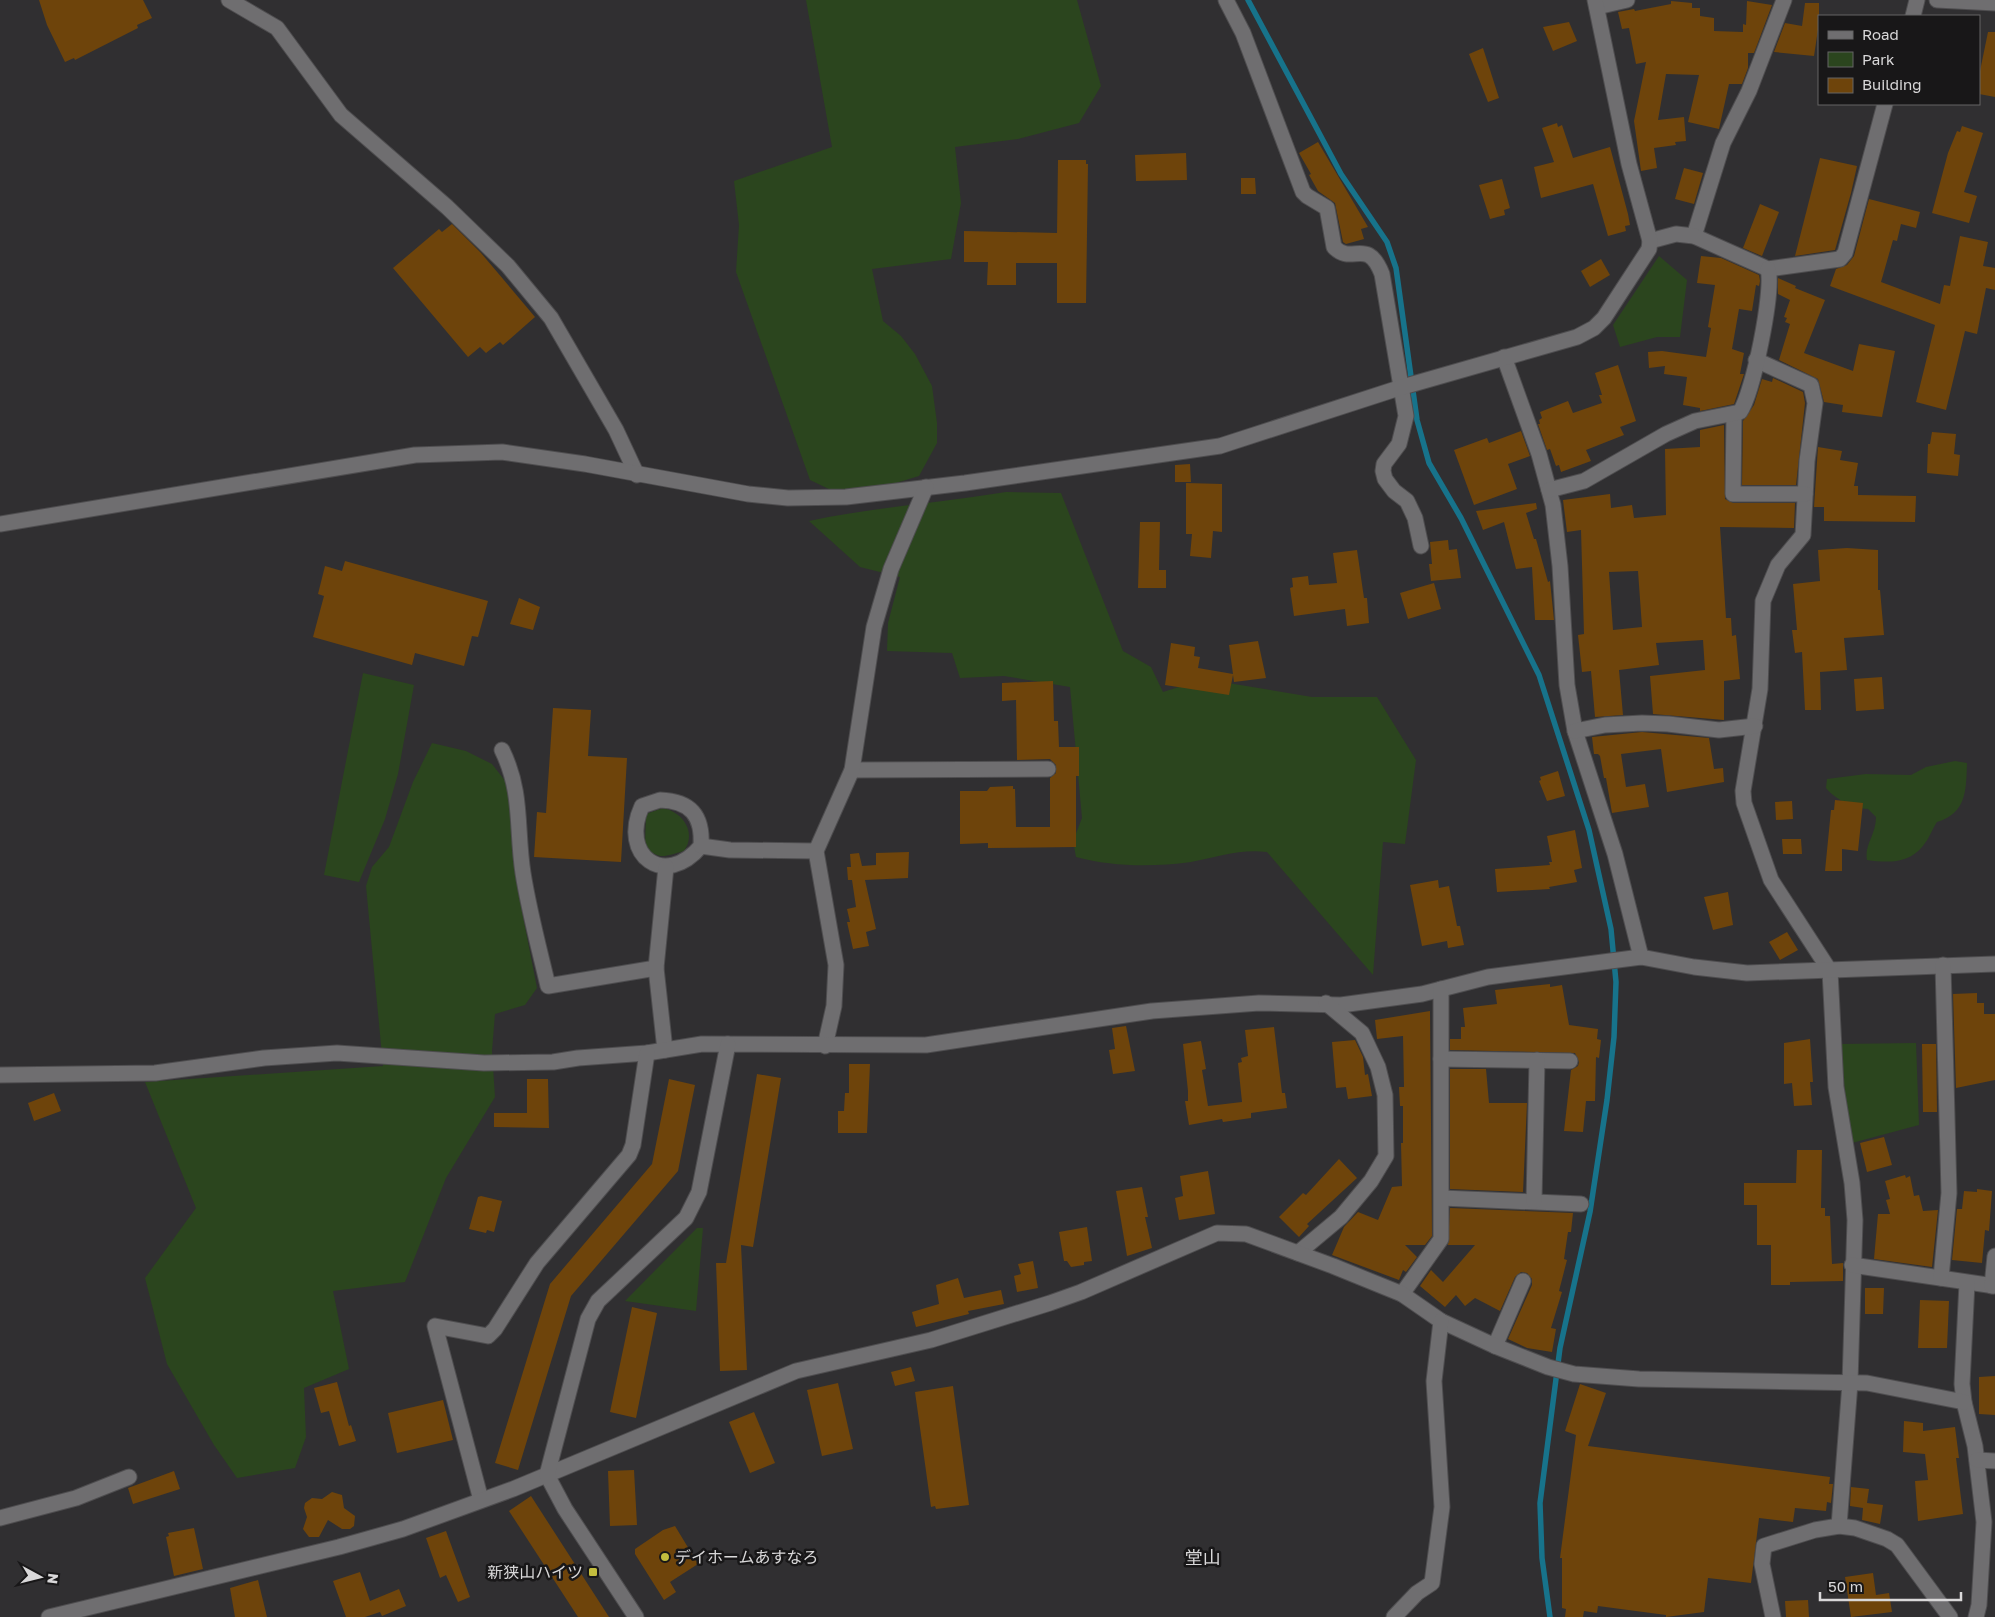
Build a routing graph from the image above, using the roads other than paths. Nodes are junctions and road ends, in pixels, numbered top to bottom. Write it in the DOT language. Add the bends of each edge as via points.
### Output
graph roads {
  1 [pos="229,0"];
  2 [pos="1226,0"];
  3 [pos="1627,0"];
  4 [pos="1784,0"];
  5 [pos="1917,0"];
  6 [pos="1937,0"];
  7 [pos="1995,3"];
  8 [pos="1596,4"];
  9 [pos="1913,15"];
  10 [pos="1885,105"];
  11 [pos="1694,236"];
  12 [pos="1650,241"];
  13 [pos="1768,269"];
  14 [pos="1504,357"];
  15 [pos="1756,360"];
  16 [pos="1410,384"];
  17 [pos="1734,414"];
  18 [pos="637,475"];
  19 [pos="926,487"];
  20 [pos="1549,490"];
  21 [pos="1805,494"];
  22 [pos="0,524"];
  23 [pos="1421,546"];
  24 [pos="1755,726"];
  25 [pos="1575,731"];
  26 [pos="502,750"];
  27 [pos="1048,769"];
  28 [pos="852,770"];
  29 [pos="701,846"];
  30 [pos="816,851"];
  31 [pos="666,867"];
  32 [pos="1636,958"];
  33 [pos="1995,964"];
  34 [pos="1943,965"];
  35 [pos="656,968"];
  36 [pos="1830,971"];
  37 [pos="1440,989"];
  38 [pos="1326,1003"];
  39 [pos="728,1044"];
  40 [pos="825,1046"];
  41 [pos="665,1050"];
  42 [pos="647,1053"];
  43 [pos="1441,1059"];
  44 [pos="1537,1060"];
  45 [pos="1570,1061"];
  46 [pos="0,1075"];
  47 [pos="1442,1198"];
  48 [pos="1534,1201"];
  49 [pos="1581,1204"];
  50 [pos="1298,1253"];
  51 [pos="1995,1256"];
  52 [pos="1852,1266"];
  53 [pos="1941,1278"];
  54 [pos="1523,1281"];
  55 [pos="1968,1283"];
  56 [pos="1993,1286"];
  57 [pos="1402,1294"];
  58 [pos="1440,1321"];
  59 [pos="1495,1346"];
  60 [pos="1850,1383"];
  61 [pos="1964,1402"];
  62 [pos="1977,1460"];
  63 [pos="1995,1461"];
  64 [pos="547,1475"];
  65 [pos="129,1477"];
  66 [pos="481,1500"];
  67 [pos="0,1518"];
  68 [pos="1839,1526"];
  69 [pos="48,1617"];
  70 [pos="636,1617"];
  71 [pos="1394,1617"];
  72 [pos="1773,1617"];
  73 [pos="1950,1617"];
  74 [pos="1976,1617"];
  1 -- 18 [label="street" via="277,28 341,115 447,207 508,266 551,318 616,430"];
  2 -- 16 [label="street" via="1243,33 1304,192 1327,208 1334,247 1338,251 1366,254 1376,260"];
  3 -- 8 [label="street"];
  4 -- 11 [label="street" via="1749,91 1723,143"];
  5 -- 9 [label="street"];
  6 -- 7 [label="street"];
  8 -- 12 [label="street" via="1629,164"];
  10 -- 13 [label="street" via="1844,256"];
  11 -- 12 [label="street" via="1676,234"];
  11 -- 13 [label="street"];
  12 -- 14 [label="street" via="1649,249 1594,328 1577,337"];
  13 -- 15 [label="street" via="1769,298"];
  14 -- 16 [label="street"];
  14 -- 20 [label="street"];
  15 -- 17 [label="street" via="1743,407"];
  15 -- 21 [label="street" via="1811,385 1815,403"];
  16 -- 19 [label="street" via="1220,446"];
  16 -- 23 [label="street" via="1404,429 1383,471 1394,491 1407,501 1415,518"];
  17 -- 20 [label="street" via="1695,421 1584,481"];
  17 -- 21 [label="street" via="1733,494"];
  18 -- 19 [label="street" via="788,498 846,497"];
  18 -- 22 [label="street" via="502,452 415,455"];
  19 -- 28 [label="street" via="891,569 874,627"];
  20 -- 25 [label="street" via="1560,566 1567,685"];
  21 -- 24 [label="street" via="1803,534 1778,565 1762,601 1760,689"];
  24 -- 25 [label="street" via="1719,730 1642,723"];
  24 -- 36 [label="street" via="1743,782 1744,803 1771,880"];
  25 -- 32 [label="street" via="1615,854"];
  26 -- 35 [label="street" via="516,789 523,873 548,986"];
  27 -- 28 [label="street"];
  28 -- 30 [label="street"];
  29 -- 30 [label="street" via="730,850"];
  29 -- 31 [label="street" via="687,860"];
  29 -- 31 [label="street" via="700,828 691,809 682,802 660,800 642,806 638,822 639,851 643,858"];
  30 -- 40 [label="street" via="836,965 834,1006"];
  31 -- 35 [label="street"];
  32 -- 36 [label="street" via="1747,973"];
  32 -- 37 [label="street" via="1488,977"];
  33 -- 34 [label="street"];
  34 -- 36 [label="street"];
  34 -- 53 [label="street" via="1949,1193"];
  35 -- 41 [label="street"];
  36 -- 52 [label="street" via="1836,1087 1852,1183"];
  37 -- 38 [label="street" via="1341,1005"];
  37 -- 43 [label="street"];
  38 -- 40 [label="street" via="1259,1003 1152,1011 926,1045"];
  38 -- 50 [label="street" via="1362,1033 1378,1067 1385,1095 1386,1156 1341,1217"];
  39 -- 40 [label="street"];
  39 -- 41 [label="street"];
  39 -- 64 [label="street" via="698,1192 686,1218 598,1301 588,1320"];
  41 -- 42 [label="street"];
  42 -- 46 [label="street" via="553,1062 494,1063 337,1054 264,1058 155,1073"];
  42 -- 66 [label="street" via="628,1155 537,1263 495,1329 488,1336 435,1326"];
  43 -- 44 [label="street"];
  43 -- 47 [label="street"];
  44 -- 45 [label="street"];
  44 -- 48 [label="street"];
  47 -- 48 [label="street"];
  47 -- 57 [label="street" via="1441,1239"];
  48 -- 49 [label="street"];
  50 -- 57 [label="street"];
  50 -- 64 [label="street" via="1246,1234 1217,1233 1050,1303 931,1340 796,1371"];
  51 -- 56 [label="street"];
  52 -- 53 [label="street"];
  52 -- 60 [label="street"];
  53 -- 55 [label="street"];
  54 -- 59 [label="street"];
  55 -- 56 [label="street"];
  55 -- 61 [label="street" via="1962,1384"];
  57 -- 58 [label="street"];
  58 -- 59 [label="street"];
  58 -- 71 [label="street" via="1434,1381 1442,1507 1432,1583 1417,1593"];
  59 -- 60 [label="street" via="1548,1368 1574,1374"];
  60 -- 61 [label="street" via="1867,1383"];
  60 -- 68 [label="street"];
  61 -- 62 [label="street"];
  62 -- 63 [label="street"];
  62 -- 74 [label="street" via="1984,1522"];
  64 -- 66 [label="street"];
  64 -- 70 [label="street" via="565,1510"];
  65 -- 67 [label="street" via="76,1498"];
  66 -- 69 [label="street" via="384,1535"];
  68 -- 72 [label="street" via="1764,1546 1762,1564"];
  68 -- 73 [label="street" via="1855,1528 1897,1545"];
}
